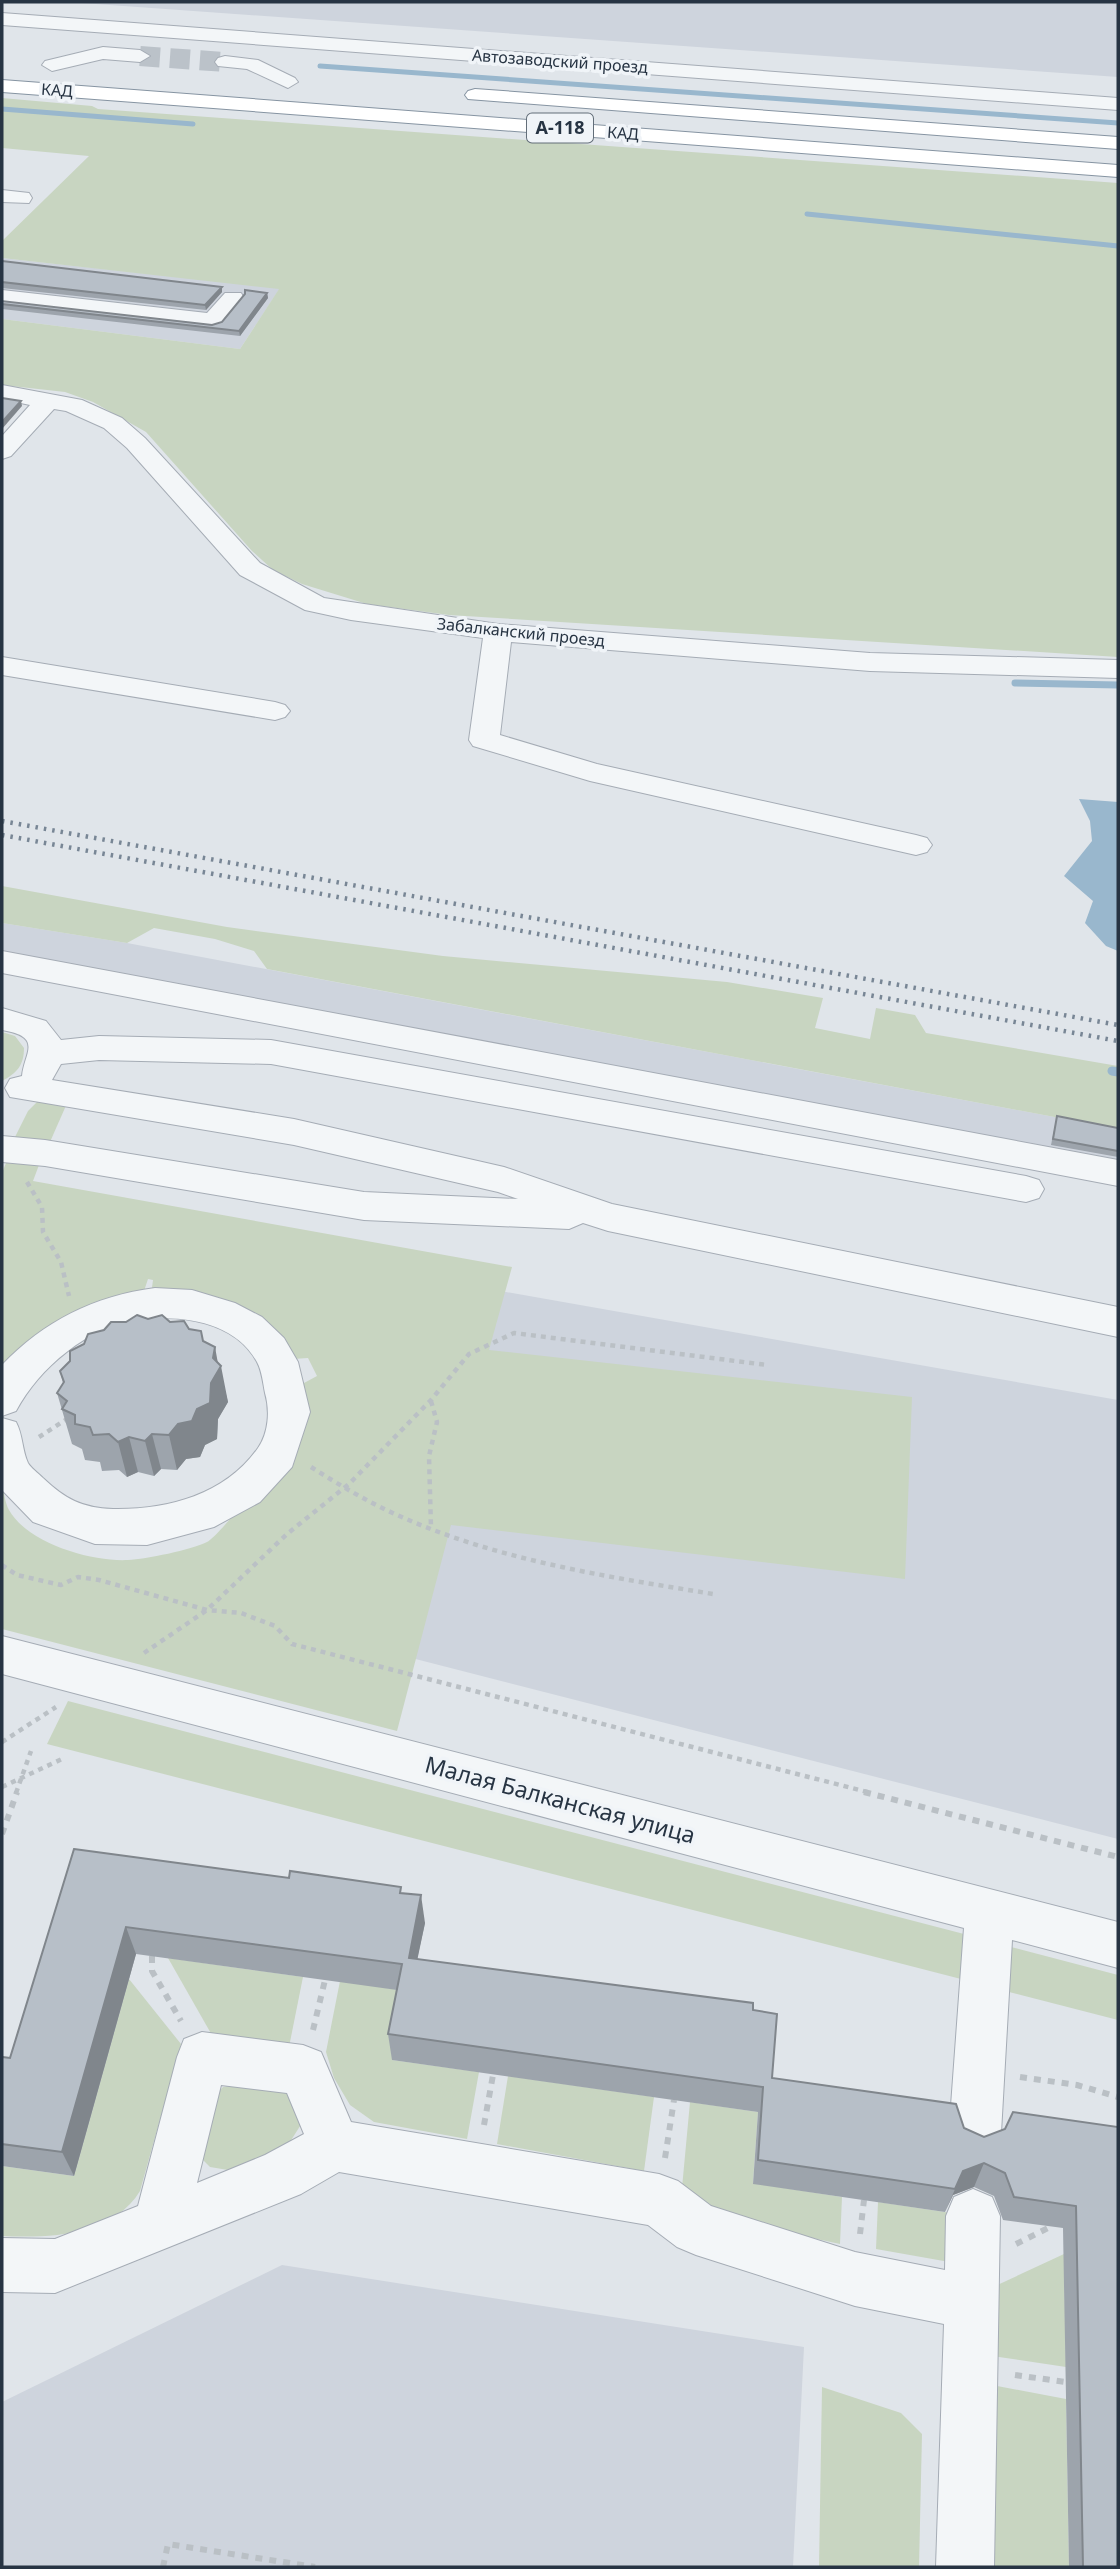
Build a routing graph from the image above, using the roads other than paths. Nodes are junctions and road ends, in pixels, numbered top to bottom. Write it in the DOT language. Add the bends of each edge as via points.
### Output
graph roads {
  1 [pos="2,11"];
  2 [pos="2,19"];
  3 [pos="225,62"];
  4 [pos="27,63"];
  5 [pos="145,64"];
  6 [pos="205,76"];
  7 [pos="295,82"];
  8 [pos="2,86"];
  9 [pos="456,94"];
  10 [pos="1118,96"];
  11 [pos="1118,104"];
  12 [pos="1118,143"];
  13 [pos="1118,171"];
  14 [pos="4,284"];
  15 [pos="233,298"];
  16 [pos="2,392"];
  17 [pos="49,399"];
  18 [pos="2,451"];
  19 [pos="498,632"];
  20 [pos="2,666"];
  21 [pos="1118,669"];
  22 [pos="275,711"];
  23 [pos="916,845"];
  24 [pos="12,964"];
  25 [pos="2,1004"];
  26 [pos="2,1019"];
  27 [pos="48,1053"];
  28 [pos="12,1093"];
  29 [pos="16,1150"];
  30 [pos="1118,1173"];
  31 [pos="1026,1189"];
  32 [pos="608,1217"];
  33 [pos="1118,1322"];
  34 [pos="2,1394"];
  35 [pos="15,1438"];
  36 [pos="2,1655"];
  37 [pos="989,1912"];
  38 [pos="1118,1945"];
  39 [pos="975,2133"];
  40 [pos="335,2145"];
  41 [pos="973,2216"];
  42 [pos="160,2225"];
  43 [pos="2,2265"];
  44 [pos="972,2303"];
  45 [pos="965,2567"];
  1 -- 10 [label="street, Автозаводский проезд"];
  2 -- 11 [label="street, Автозаводский проезд"];
  3 -- 7 [label="street" via="251,64"];
  4 -- 5 [label="highway, КАД"];
  6 -- 7 [label="highway"];
  8 -- 13 [label="highway, КАД / А-118"];
  9 -- 12 [label="highway, КАД / А-118"];
  14 -- 15 [label="street" via="159,306 214,321"];
  16 -- 17 [label="street, Забалканский проезд"];
  17 -- 18 [label="street"];
  17 -- 19 [label="street, Забалканский проезд" via="113,423 250,569 281,588 315,604 351,612"];
  19 -- 21 [label="street, Забалканский проезд" via="870,662"];
  19 -- 23 [label="street" via="484,740 590,772"];
  20 -- 22 [label="street"];
  24 -- 25 [label="street" via="15,975"];
  24 -- 30 [label="street"];
  26 -- 27 [label="street" via="27,1024 38,1032"];
  27 -- 28 [label="street" via="36,1077"];
  27 -- 31 [label="street" via="99,1048 271,1052"];
  28 -- 32 [label="street" via="294,1132 504,1180"];
  29 -- 32 [label="street" via="364,1206"];
  32 -- 33 [label="street"];
  34 -- 35 [label="street" via="27,1364 75,1326 127,1308 168,1302 213,1310 251,1328 276,1358 290,1398 285,1438 261,1477 200,1514 160,1526 120,1530 74,1519 42,1504 13,1474"];
  36 -- 37 [label="street, Малая Балканская улица"];
  37 -- 38 [label="street, Малая Балканская улица"];
  37 -- 39 [label="street"];
  40 -- 42 [label="street" via="282,2175"];
  40 -- 42 [label="street" via="303,2070 202,2057"];
  40 -- 44 [label="street" via="659,2200 696,2228 855,2279"];
  41 -- 44 [label="street"];
  42 -- 43 [label="street" via="55,2266"];
  44 -- 45 [label="street"];
}
